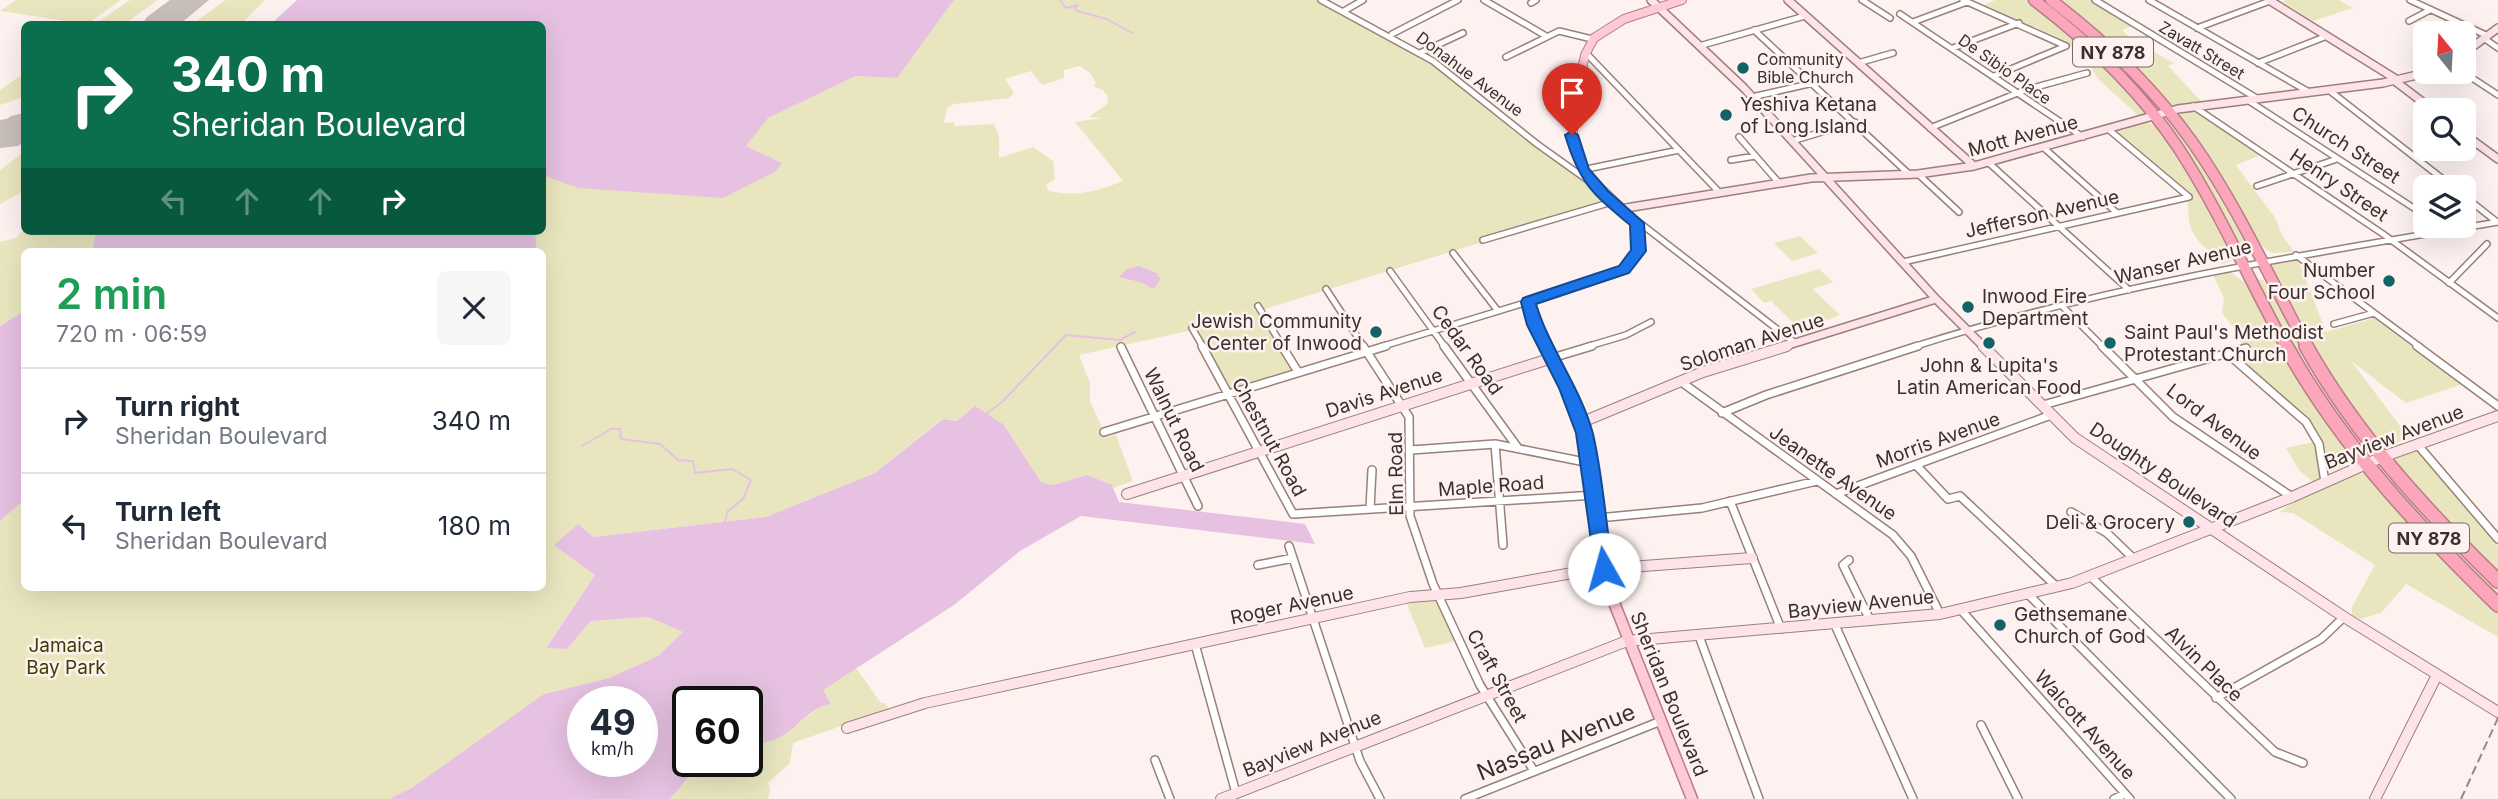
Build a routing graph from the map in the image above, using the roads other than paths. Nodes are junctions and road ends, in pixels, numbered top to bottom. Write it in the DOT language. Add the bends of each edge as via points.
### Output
graph roads {
  1 [pos="1321,0"];
  2 [pos="1363,0"];
  3 [pos="1458,0"];
  4 [pos="1484,0"];
  5 [pos="1651,0"];
  6 [pos="1682,0"];
  7 [pos="1862,0"];
  8 [pos="2034,0"];
  9 [pos="2051,0"];
  10 [pos="2095,0"];
  11 [pos="2150,0"];
  12 [pos="2270,0"];
  13 [pos="2410,0"];
  14 [pos="1792,1"];
  15 [pos="1966,1"];
  16 [pos="1659,8"];
  17 [pos="2430,10"];
  18 [pos="1344,11"];
  19 [pos="1900,14"];
  20 [pos="1805,16"];
  21 [pos="1890,18"];
  22 [pos="1913,22"];
  23 [pos="2409,22"];
  24 [pos="2019,23"];
  25 [pos="2197,28"];
  26 [pos="2498,28"];
  27 [pos="1754,30"];
  28 [pos="1463,33"];
  29 [pos="1392,34"];
  30 [pos="1546,36"];
  31 [pos="2327,36"];
  32 [pos="2486,38"];
  33 [pos="1592,39"];
  34 [pos="2476,45"];
  35 [pos="1699,46"];
  36 [pos="1953,48"];
  37 [pos="2498,48"];
  38 [pos="1420,53"];
  39 [pos="1586,53"];
  40 [pos="1893,53"];
  41 [pos="1506,57"];
  42 [pos="1858,63"];
  43 [pos="2258,63"];
  44 [pos="2087,73"];
  45 [pos="1994,76"];
  46 [pos="2413,77"];
  47 [pos="2397,81"];
  48 [pos="2476,81"];
  49 [pos="1813,83"];
  50 [pos="2330,91"];
  51 [pos="2018,93"];
  52 [pos="2310,93"];
  53 [pos="2498,95"];
  54 [pos="1752,97"];
  55 [pos="2418,98"];
  56 [pos="2260,100"];
  57 [pos="2249,101"];
  58 [pos="2193,106"];
  59 [pos="2169,111"];
  60 [pos="2154,116"];
  61 [pos="1855,121"];
  62 [pos="1930,128"];
  63 [pos="2108,129"];
  64 [pos="1740,137"];
  65 [pos="2082,137"];
  66 [pos="1793,141"];
  67 [pos="2476,143"];
  68 [pos="2044,148"];
  69 [pos="1679,150"];
  70 [pos="1755,156"];
  71 [pos="2337,159"];
  72 [pos="2498,159"];
  73 [pos="1731,160"];
  74 [pos="1989,163"];
  75 [pos="1974,166"];
  76 [pos="1582,170"];
  77 [pos="1914,174"];
  78 [pos="2295,174"];
  79 [pos="2438,175"];
  80 [pos="1826,177"];
  81 [pos="2254,179"];
  82 [pos="1779,183"];
  83 [pos="1593,184"];
  84 [pos="1720,193"];
  85 [pos="1612,202"];
  86 [pos="2476,205"];
  87 [pos="2413,208"];
  88 [pos="1620,209"];
  89 [pos="1959,212"];
  90 [pos="2117,213"];
  91 [pos="1632,217"];
  92 [pos="2498,222"];
  93 [pos="2060,226"];
  94 [pos="2476,226"];
  95 [pos="2413,236"];
  96 [pos="1483,240"];
  97 [pos="2390,240"];
  98 [pos="2487,244"];
  99 [pos="1454,253"];
  100 [pos="2296,255"];
  101 [pos="2261,261"];
  102 [pos="1903,262"];
  103 [pos="2243,264"];
  104 [pos="1390,271"];
  105 [pos="2449,283"];
  106 [pos="1326,289"];
  107 [pos="2129,290"];
  108 [pos="1936,299"];
  109 [pos="1528,302"];
  110 [pos="1258,306"];
  111 [pos="2063,307"];
  112 [pos="1498,311"];
  113 [pos="2374,313"];
  114 [pos="2498,318"];
  115 [pos="1651,322"];
  116 [pos="2334,324"];
  117 [pos="1192,328"];
  118 [pos="1966,330"];
  119 [pos="1433,331"];
  120 [pos="1795,343"];
  121 [pos="1121,347"];
  122 [pos="2246,348"];
  123 [pos="1366,351"];
  124 [pos="2227,353"];
  125 [pos="1552,358"];
  126 [pos="1298,372"];
  127 [pos="2134,378"];
  128 [pos="1680,381"];
  129 [pos="1471,384"];
  130 [pos="1227,394"];
  131 [pos="1402,406"];
  132 [pos="2042,406"];
  133 [pos="2498,406"];
  134 [pos="1722,413"];
  135 [pos="2051,415"];
  136 [pos="1155,416"];
  137 [pos="2498,416"];
  138 [pos="1580,423"];
  139 [pos="1104,432"];
  140 [pos="1495,444"];
  141 [pos="2417,444"];
  142 [pos="1517,448"];
  143 [pos="1411,450"];
  144 [pos="1259,452"];
  145 [pos="2382,457"];
  146 [pos="1590,463"];
  147 [pos="1916,466"];
  148 [pos="2363,466"];
  149 [pos="1372,470"];
  150 [pos="1184,476"];
  151 [pos="1817,481"];
  152 [pos="2325,482"];
  153 [pos="1126,494"];
  154 [pos="1595,495"];
  155 [pos="1836,495"];
  156 [pos="2292,497"];
  157 [pos="1499,501"];
  158 [pos="1730,501"];
  159 [pos="1198,506"];
  160 [pos="1411,507"];
  161 [pos="1370,509"];
  162 [pos="2071,512"];
  163 [pos="1305,514"];
  164 [pos="1598,518"];
  165 [pos="2213,529"];
  166 [pos="2498,539"];
  167 [pos="1503,545"];
  168 [pos="1289,546"];
  169 [pos="1293,558"];
  170 [pos="1752,558"];
  171 [pos="2134,559"];
  172 [pos="1849,560"];
  173 [pos="1258,565"];
  174 [pos="1604,569"];
  175 [pos="2090,576"];
  176 [pos="2498,581"];
  177 [pos="2057,587"];
  178 [pos="1438,595"];
  179 [pos="2029,595"];
  180 [pos="2498,606"];
  181 [pos="1961,610"];
  182 [pos="1940,614"];
  183 [pos="2344,617"];
  184 [pos="1314,618"];
  185 [pos="1871,622"];
  186 [pos="1835,625"];
  187 [pos="1781,629"];
  188 [pos="1699,636"];
  189 [pos="1627,641"];
  190 [pos="1195,644"];
  191 [pos="2437,675"];
  192 [pos="1486,694"];
  193 [pos="2216,698"];
  194 [pos="2498,712"];
  195 [pos="1661,721"];
  196 [pos="1981,725"];
  197 [pos="847,728"];
  198 [pos="1356,745"];
  199 [pos="1155,760"];
  200 [pos="2303,763"];
  201 [pos="1534,771"];
  202 [pos="1236,793"];
  203 [pos="2127,796"];
  204 [pos="1170,799"];
  205 [pos="1222,799"];
  206 [pos="1380,799"];
  207 [pos="1465,799"];
  208 [pos="1692,799"];
  209 [pos="1759,799"];
  210 [pos="1913,799"];
  211 [pos="2018,799"];
  212 [pos="2114,799"];
  213 [pos="2231,799"];
  214 [pos="2375,799"];
  1 -- 18 [label="street, Donahue Avenue"];
  2 -- 18 [label="street"];
  3 -- 29 [label="street"];
  4 -- 30 [label="street"];
  5 -- 16 [label="street, Doughty Boulevard"];
  6 -- 16 [label="main road"];
  7 -- 21 [label="street"];
  8 -- 60 [label="highway, NY 878" via="2101,57"];
  9 -- 59 [label="highway, NY 878" via="2116,54"];
  10 -- 56 [label="street, Zavatt Street"];
  11 -- 25 [label="street"];
  12 -- 25 [label="street"];
  12 -- 31 [label="street"];
  13 -- 17 [label="street"];
  14 -- 20 [label="street"];
  15 -- 22 [label="street"];
  15 -- 24 [label="street"];
  16 -- 33 [label="main road" via="1617,23"];
  16 -- 35 [label="street, Doughty Boulevard"];
  17 -- 23 [label="street"];
  17 -- 32 [label="street"];
  18 -- 29 [label="street, Donahue Avenue"];
  19 -- 22 [label="street, De Sibio Place"];
  20 -- 27 [label="street"];
  20 -- 42 [label="street"];
  22 -- 36 [label="street, De Sibio Place"];
  24 -- 36 [label="street"];
  24 -- 45 [label="street" via="2066,46"];
  25 -- 43 [label="street"];
  26 -- 32 [label="street"];
  27 -- 35 [label="street"];
  27 -- 49 [label="street"];
  28 -- 38 [label="street"];
  29 -- 38 [label="street, Donahue Avenue"];
  30 -- 33 [label="street" via="1563,31"];
  30 -- 41 [label="street"];
  31 -- 43 [label="street"];
  31 -- 47 [label="street"];
  32 -- 34 [label="street"];
  32 -- 37 [label="street"];
  33 -- 39 [label="main road"];
  35 -- 54 [label="street, Doughty Boulevard"];
  36 -- 45 [label="street, De Sibio Place"];
  38 -- 83 [label="street, Donahue Avenue"];
  39 -- 69 [label="street"];
  39 -- 76 [label="main road" via="1570,114 1574,153"];
  40 -- 42 [label="street"];
  42 -- 62 [label="street"];
  43 -- 52 [label="street"];
  44 -- 51 [label="street"];
  45 -- 51 [label="street, De Sibio Place"];
  46 -- 47 [label="street, Mott Avenue"];
  47 -- 50 [label="street, Mott Avenue"];
  47 -- 55 [label="street"];
  48 -- 53 [label="street"];
  49 -- 54 [label="street"];
  49 -- 61 [label="street"];
  50 -- 52 [label="street, Mott Avenue"];
  50 -- 79 [label="street"];
  51 -- 62 [label="street"];
  51 -- 65 [label="street, De Sibio Place"];
  52 -- 56 [label="street, Mott Avenue"];
  54 -- 66 [label="street, Doughty Boulevard"];
  56 -- 57 [label="street, Mott Avenue"];
  57 -- 58 [label="street, Mott Avenue"];
  57 -- 71 [label="street, Church Street"];
  58 -- 59 [label="street, Mott Avenue"];
  58 -- 78 [label="street, Henry Street"];
  59 -- 60 [label="street, Mott Avenue"];
  59 -- 101 [label="highway, NY 878" via="2211,170"];
  60 -- 63 [label="street, Mott Avenue"];
  60 -- 103 [label="highway, NY 878" via="2188,163"];
  61 -- 66 [label="street"];
  61 -- 77 [label="street"];
  62 -- 75 [label="street"];
  63 -- 65 [label="street, Mott Avenue"];
  63 -- 90 [label="street, Jefferson Avenue" via="2189,197"];
  64 -- 70 [label="street"];
  65 -- 68 [label="street, Mott Avenue"];
  66 -- 80 [label="street, Doughty Boulevard"];
  67 -- 72 [label="street"];
  68 -- 74 [label="street, Mott Avenue"];
  68 -- 90 [label="street"];
  69 -- 76 [label="street"];
  69 -- 84 [label="street"];
  70 -- 73 [label="street"];
  70 -- 82 [label="street"];
  71 -- 78 [label="street"];
  71 -- 87 [label="street, Church Street"];
  74 -- 75 [label="street, Mott Avenue"];
  74 -- 93 [label="street"];
  75 -- 77 [label="street, Mott Avenue"];
  76 -- 83 [label="main road"];
  77 -- 80 [label="street, Mott Avenue"];
  77 -- 89 [label="street"];
  78 -- 81 [label="street" via="2259,189"];
  78 -- 97 [label="street, Henry Street"];
  80 -- 82 [label="street, Mott Avenue"];
  80 -- 102 [label="street, Doughty Boulevard"];
  82 -- 84 [label="street, Mott Avenue"];
  83 -- 85 [label="main road"];
  84 -- 88 [label="street, Mott Avenue"];
  85 -- 88 [label="main road"];
  85 -- 96 [label="street"];
  86 -- 92 [label="street"];
  88 -- 91 [label="main road"];
  90 -- 93 [label="street, Jefferson Avenue"];
  91 -- 109 [label="main road" via="1639,229 1639,251 1624,270"];
  91 -- 120 [label="street"];
  92 -- 94 [label="street, Wanser Avenue"];
  93 -- 102 [label="street, Jefferson Avenue"];
  93 -- 107 [label="street"];
  95 -- 97 [label="street, Wanser Avenue"];
  97 -- 100 [label="street, Wanser Avenue"];
  97 -- 105 [label="street, Henry Street"];
  98 -- 105 [label="street"];
  99 -- 112 [label="street"];
  100 -- 101 [label="street, Wanser Avenue"];
  100 -- 113 [label="street"];
  101 -- 103 [label="street, Wanser Avenue"];
  101 -- 145 [label="highway, NY 878" via="2328,383"];
  102 -- 108 [label="street, Doughty Boulevard"];
  103 -- 107 [label="street, Wanser Avenue"];
  103 -- 148 [label="highway, NY 878" via="2309,386"];
  104 -- 119 [label="street, Cedar Road"];
  105 -- 114 [label="street, Henry Street"];
  106 -- 123 [label="street, Elm Road"];
  107 -- 111 [label="street, Wanser Avenue"];
  108 -- 118 [label="street, Doughty Boulevard"];
  108 -- 120 [label="street, Soloman Avenue"];
  109 -- 112 [label="street"];
  109 -- 125 [label="main road, Sheridan Boulevard"];
  110 -- 126 [label="street"];
  111 -- 118 [label="street, Wanser Avenue"];
  111 -- 127 [label="street, Lord Avenue"];
  112 -- 119 [label="street"];
  113 -- 116 [label="street"];
  113 -- 133 [label="street"];
  115 -- 125 [label="street, Davis Avenue" via="1626,335"];
  117 -- 130 [label="street, Chestnut Road"];
  118 -- 132 [label="street, Doughty Boulevard"];
  118 -- 134 [label="street, Wanser Avenue"];
  119 -- 123 [label="street"];
  119 -- 129 [label="street, Cedar Road"];
  120 -- 128 [label="street, Soloman Avenue"];
  121 -- 136 [label="street, Walnut Road"];
  122 -- 124 [label="street"];
  123 -- 126 [label="street"];
  123 -- 131 [label="street, Elm Road"];
  124 -- 127 [label="street"];
  124 -- 152 [label="street" via="2306,422 2319,444"];
  125 -- 129 [label="street, Davis Avenue"];
  125 -- 138 [label="main road, Sheridan Boulevard"];
  126 -- 130 [label="street"];
  127 -- 132 [label="street"];
  127 -- 156 [label="street, Lord Avenue" via="2173,417"];
  128 -- 134 [label="street, Jeanette Avenue"];
  128 -- 138 [label="street, Soloman Avenue"];
  129 -- 131 [label="street, Davis Avenue"];
  129 -- 142 [label="street, Cedar Road"];
  130 -- 136 [label="street"];
  130 -- 144 [label="street, Chestnut Road"];
  131 -- 143 [label="street, Elm Road" via="1410,421"];
  131 -- 144 [label="street, Davis Avenue"];
  132 -- 135 [label="street, Doughty Boulevard"];
  134 -- 151 [label="street, Jeanette Avenue"];
  135 -- 147 [label="street, Morris Avenue"];
  135 -- 165 [label="street, Doughty Boulevard" via="2094,452"];
  136 -- 139 [label="street"];
  136 -- 150 [label="street, Walnut Road"];
  137 -- 141 [label="street, Bayview Avenue"];
  138 -- 146 [label="main road, Sheridan Boulevard"];
  140 -- 142 [label="street"];
  140 -- 143 [label="street"];
  140 -- 157 [label="street"];
  141 -- 145 [label="street, Bayview Avenue"];
  141 -- 166 [label="street"];
  142 -- 146 [label="street"];
  143 -- 160 [label="street, Elm Road"];
  144 -- 150 [label="street, Davis Avenue"];
  144 -- 163 [label="street, Chestnut Road" via="1293,514"];
  145 -- 148 [label="street, Bayview Avenue"];
  145 -- 176 [label="highway, NY 878"];
  146 -- 154 [label="main road, Sheridan Boulevard"];
  147 -- 155 [label="street, Morris Avenue"];
  147 -- 177 [label="street" via="1948,499 1960,496"];
  148 -- 152 [label="street, Bayview Avenue"];
  148 -- 180 [label="highway, NY 878"];
  149 -- 161 [label="street"];
  150 -- 153 [label="street, Davis Avenue"];
  150 -- 159 [label="street, Walnut Road"];
  151 -- 155 [label="street, Jeanette Avenue"];
  151 -- 158 [label="street"];
  152 -- 156 [label="street, Bayview Avenue"];
  154 -- 157 [label="street, Maple Road"];
  154 -- 164 [label="main road, Sheridan Boulevard"];
  155 -- 182 [label="street, Jeanette Avenue" via="1902,544"];
  156 -- 165 [label="street, Bayview Avenue"];
  157 -- 160 [label="street, Maple Road"];
  157 -- 167 [label="street"];
  158 -- 164 [label="street"];
  158 -- 170 [label="street"];
  160 -- 161 [label="street, Maple Road"];
  160 -- 178 [label="street, Elm Road"];
  161 -- 163 [label="street, Maple Road"];
  162 -- 171 [label="street" via="2107,533"];
  164 -- 174 [label="main road, Sheridan Boulevard"];
  165 -- 171 [label="street, Bayview Avenue"];
  165 -- 183 [label="street, Doughty Boulevard"];
  168 -- 169 [label="street"];
  169 -- 173 [label="street"];
  169 -- 184 [label="street"];
  170 -- 174 [label="street, Roger Avenue"];
  170 -- 187 [label="street"];
  171 -- 175 [label="street, Bayview Avenue"];
  172 -- 185 [label="street" via="1843,565"];
  174 -- 178 [label="street, Roger Avenue"];
  174 -- 189 [label="main road, Sheridan Boulevard"];
  175 -- 177 [label="street, Bayview Avenue"];
  175 -- 193 [label="street, Alvin Place"];
  177 -- 179 [label="street, Bayview Avenue"];
  178 -- 184 [label="street, Roger Avenue"];
  178 -- 192 [label="street, Craft Street"];
  179 -- 181 [label="street, Bayview Avenue"];
  179 -- 213 [label="street"];
  181 -- 182 [label="street, Bayview Avenue"];
  181 -- 203 [label="street, Walcott Avenue"];
  182 -- 185 [label="street, Bayview Avenue"];
  183 -- 191 [label="street, Doughty Boulevard"];
  183 -- 193 [label="street" via="2321,639"];
  184 -- 190 [label="street, Roger Avenue"];
  184 -- 198 [label="street"];
  185 -- 186 [label="street, Bayview Avenue"];
  186 -- 187 [label="street, Bayview Avenue"];
  186 -- 210 [label="street"];
  187 -- 188 [label="street, Bayview Avenue"];
  188 -- 189 [label="street, Bayview Avenue"];
  188 -- 209 [label="street"];
  189 -- 192 [label="street, Bayview Avenue"];
  189 -- 195 [label="main road, Sheridan Boulevard"];
  190 -- 197 [label="street, Roger Avenue" via="925,703"];
  190 -- 202 [label="street"];
  191 -- 194 [label="street, Doughty Boulevard"];
  191 -- 214 [label="street"];
  192 -- 198 [label="street, Bayview Avenue"];
  192 -- 201 [label="street, Craft Street"];
  193 -- 200 [label="street, Alvin Place" via="2277,754"];
  195 -- 201 [label="street, Nassau Avenue"];
  195 -- 208 [label="main road, Sheridan Boulevard"];
  196 -- 211 [label="street"];
  198 -- 202 [label="street, Bayview Avenue"];
  198 -- 206 [label="street"];
  199 -- 204 [label="street"];
  201 -- 207 [label="street, Nassau Avenue"];
  202 -- 205 [label="street, Bayview Avenue"];
  203 -- 212 [label="street"];
}
